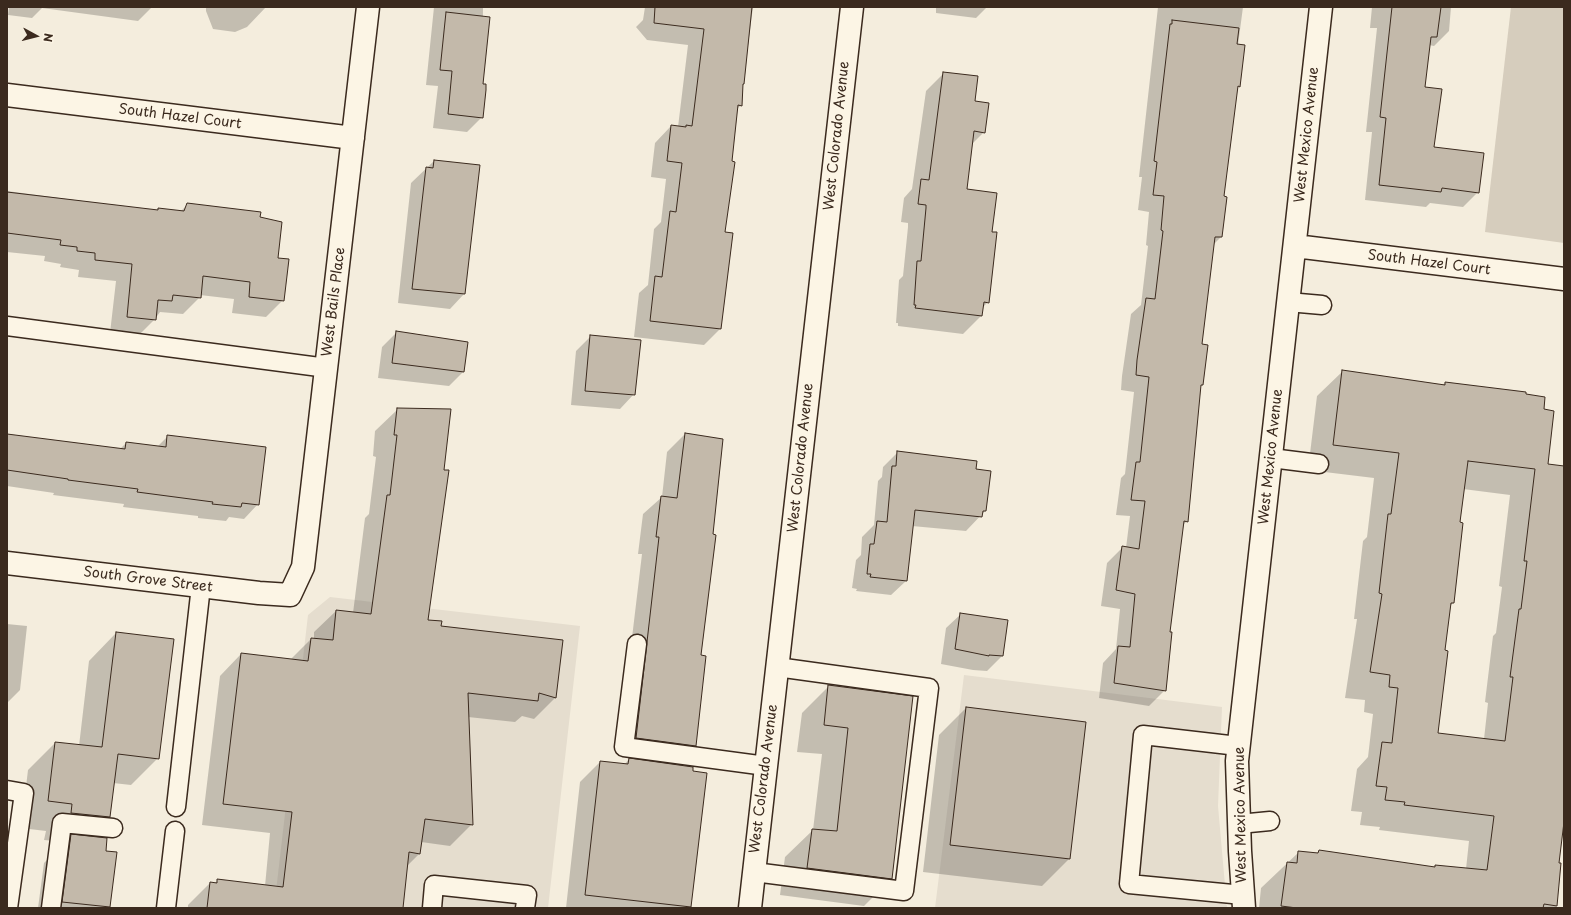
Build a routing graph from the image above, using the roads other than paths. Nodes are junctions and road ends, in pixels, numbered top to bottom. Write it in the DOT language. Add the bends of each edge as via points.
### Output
graph roads {
  1 [pos="368,7"];
  2 [pos="852,7"];
  3 [pos="1321,7"];
  4 [pos="7,95"];
  5 [pos="354,138"];
  6 [pos="1295,246"];
  7 [pos="1564,279"];
  8 [pos="1288,302"];
  9 [pos="1322,305"];
  10 [pos="7,326"];
  11 [pos="327,368"];
  12 [pos="1271,458"];
  13 [pos="1319,464"];
  14 [pos="7,563"];
  15 [pos="201,586"];
  16 [pos="290,595"];
  17 [pos="637,644"];
  18 [pos="777,667"];
  19 [pos="1238,746"];
  20 [pos="766,766"];
  21 [pos="7,790"];
  22 [pos="176,807"];
  23 [pos="1270,821"];
  24 [pos="1239,824"];
  25 [pos="113,828"];
  26 [pos="175,831"];
  27 [pos="754,872"];
  28 [pos="1244,902"];
  29 [pos="8,908"];
  30 [pos="51,908"];
  31 [pos="166,908"];
  32 [pos="432,908"];
  33 [pos="525,908"];
  34 [pos="750,908"];
  1 -- 5 [label="street, West Bails Place"];
  2 -- 18 [label="street, West Colorado Avenue"];
  3 -- 6 [label="street, West Mexico Avenue"];
  4 -- 5 [label="street, South Hazel Court"];
  5 -- 11 [label="street, West Bails Place"];
  6 -- 7 [label="street, South Hazel Court"];
  6 -- 8 [label="street, West Mexico Avenue"];
  8 -- 9 [label="lane"];
  8 -- 12 [label="street, West Mexico Avenue"];
  10 -- 11 [label="lane"];
  11 -- 16 [label="street, West Bails Place" via="303,567"];
  12 -- 13 [label="lane"];
  12 -- 19 [label="street, West Mexico Avenue"];
  14 -- 15 [label="street, South Grove Street"];
  15 -- 16 [label="street, South Grove Street"];
  15 -- 22 [label="lane"];
  17 -- 20 [label="lane" via="624,747"];
  18 -- 20 [label="street, West Colorado Avenue"];
  18 -- 27 [label="lane" via="929,688 904,891"];
  19 -- 24 [label="street, West Mexico Avenue"];
  19 -- 28 [label="lane" via="1143,735 1130,884"];
  20 -- 27 [label="street, West Colorado Avenue"];
  21 -- 29 [label="lane" via="24,792"];
  23 -- 24 [label="lane"];
  24 -- 28 [label="street, West Mexico Avenue"];
  25 -- 30 [label="lane" via="62,823"];
  26 -- 31 [label="lane"];
  27 -- 34 [label="street, West Colorado Avenue"];
  32 -- 33 [label="lane" via="434,885 527,895"];
}
